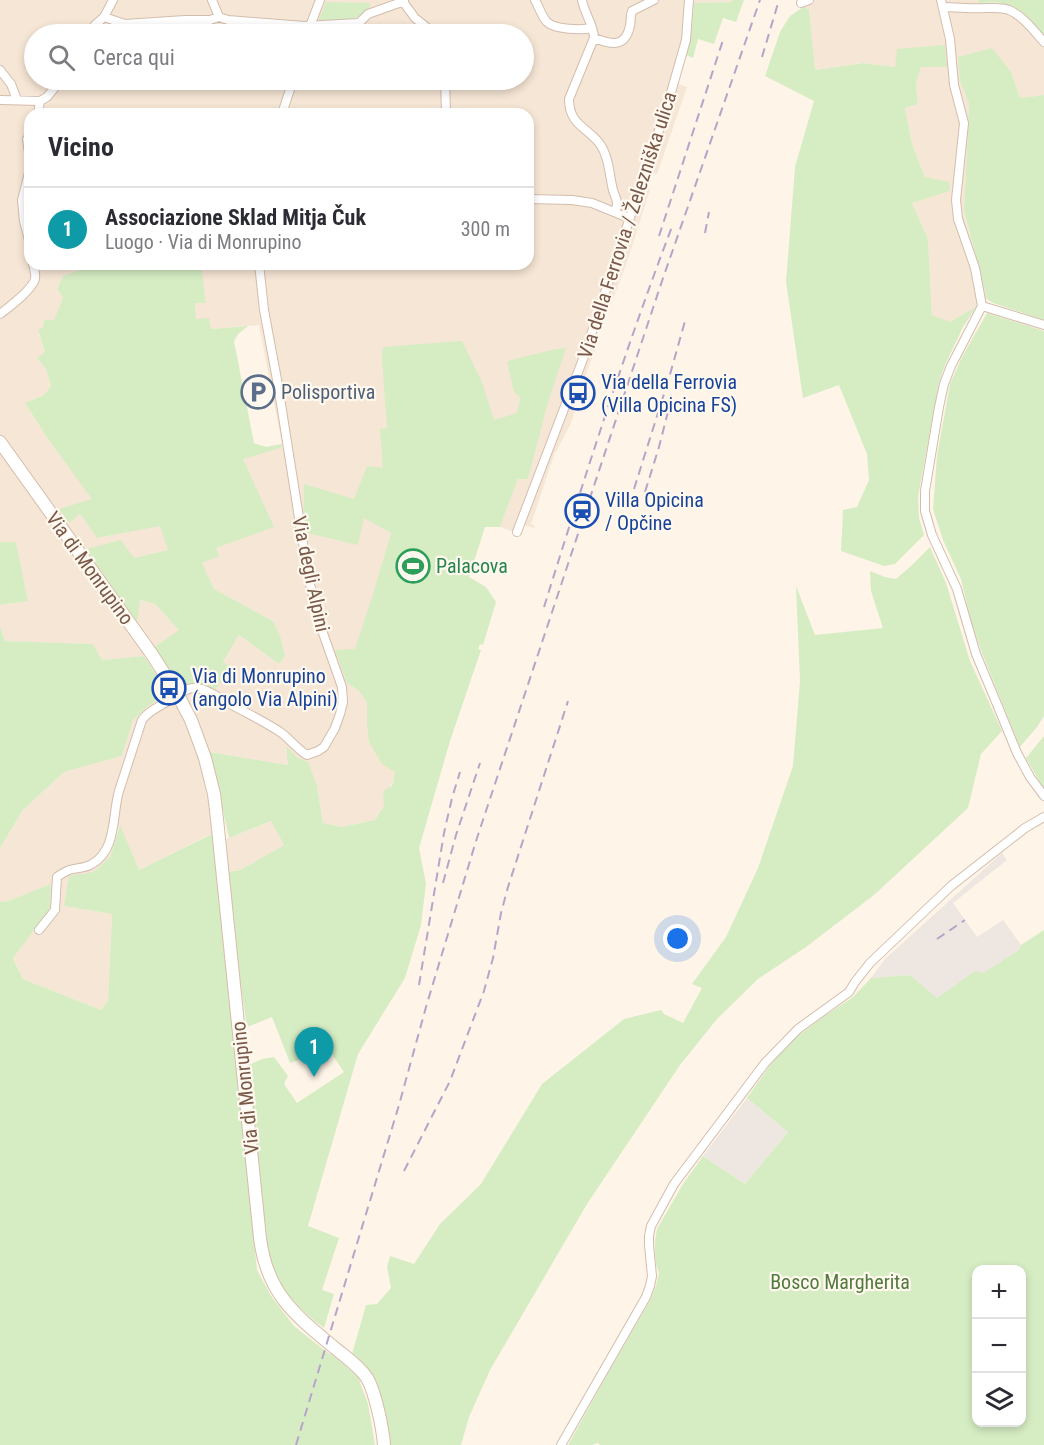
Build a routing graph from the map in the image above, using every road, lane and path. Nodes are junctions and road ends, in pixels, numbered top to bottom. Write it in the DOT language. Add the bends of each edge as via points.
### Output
graph roads {
  1 [pos="113,0"];
  2 [pos="212,0"];
  3 [pos="535,0"];
  4 [pos="582,0"];
  5 [pos="654,0"];
  6 [pos="689,0"];
  7 [pos="317,2"];
  8 [pos="404,2"];
  9 [pos="942,4"];
  10 [pos="104,16"];
  11 [pos="219,17"];
  12 [pos="96,24"];
  13 [pos="279,24"];
  14 [pos="310,24"];
  15 [pos="334,24"];
  16 [pos="422,24"];
  17 [pos="593,33"];
  18 [pos="1044,42"];
  19 [pos="0,69"];
  20 [pos="53,90"];
  21 [pos="290,90"];
  22 [pos="445,90"];
  23 [pos="0,100"];
  24 [pos="17,100"];
  25 [pos="40,102"];
  26 [pos="39,108"];
  27 [pos="284,108"];
  28 [pos="446,108"];
  29 [pos="24,190"];
  30 [pos="534,199"];
  31 [pos="615,212"];
  32 [pos="24,218"];
  33 [pos="629,218"];
  34 [pos="34,270"];
  35 [pos="260,270"];
  36 [pos="982,306"];
  37 [pos="0,314"];
  38 [pos="1044,325"];
  39 [pos="0,442"];
  40 [pos="517,532"];
  41 [pos="178,695"];
  42 [pos="1044,796"];
  43 [pos="1044,817"];
  44 [pos="39,930"];
  45 [pos="384,1445"];
  46 [pos="561,1445"];
  1 -- 10 [label="street"];
  2 -- 11 [label="street"];
  3 -- 17 [label="street" via="551,25"];
  4 -- 17 [label="street"];
  5 -- 17 [label="street" via="632,11 630,29 617,44"];
  6 -- 33 [label="street, Via della Ferrovia / Železniška ulica" via="682,57"];
  7 -- 14 [label="street"];
  8 -- 15 [label="street" via="368,14 359,23"];
  8 -- 16 [label="street"];
  9 -- 18 [label="street" via="1011,10"];
  9 -- 36 [label="street" via="964,123 956,200 958,219 975,268"];
  10 -- 11 [label="street" via="125,24"];
  10 -- 12 [label="street"];
  11 -- 13 [label="street"];
  17 -- 31 [label="street" via="569,106 575,120 604,152 618,204"];
  19 -- 24 [label="street"];
  20 -- 25 [label="street"];
  21 -- 27 [label="street"];
  22 -- 28 [label="street"];
  23 -- 24 [label="street"];
  24 -- 25 [label="street"];
  25 -- 26 [label="street"];
  29 -- 32 [label="street"];
  30 -- 31 [label="street" via="592,203"];
  31 -- 33 [label="street"];
  33 -- 40 [label="street, Via della Ferrovia / Železniška ulica" via="583,359"];
  34 -- 37 [label="street" via="32,284"];
  35 -- 41 [label="street, Via degli Alpini" via="309,581 342,687 343,702 324,747 307,755 281,733 213,694 194,687"];
  36 -- 38 [label="street"];
  36 -- 42 [label="street" via="944,384 925,511 999,710 1017,753"];
  39 -- 41 [label="main road, Via di Monrupino"];
  41 -- 44 [label="street" via="142,720 116,801 107,848 92,865 68,870 57,877 54,910"];
  41 -- 45 [label="main road, Via di Monrupino" via="197,736 214,794 265,1262 291,1310 367,1378"];
  43 -- 46 [label="street" via="951,886 870,963 849,992 798,1029 765,1063 674,1184 651,1226 652,1267 646,1297"];
}
